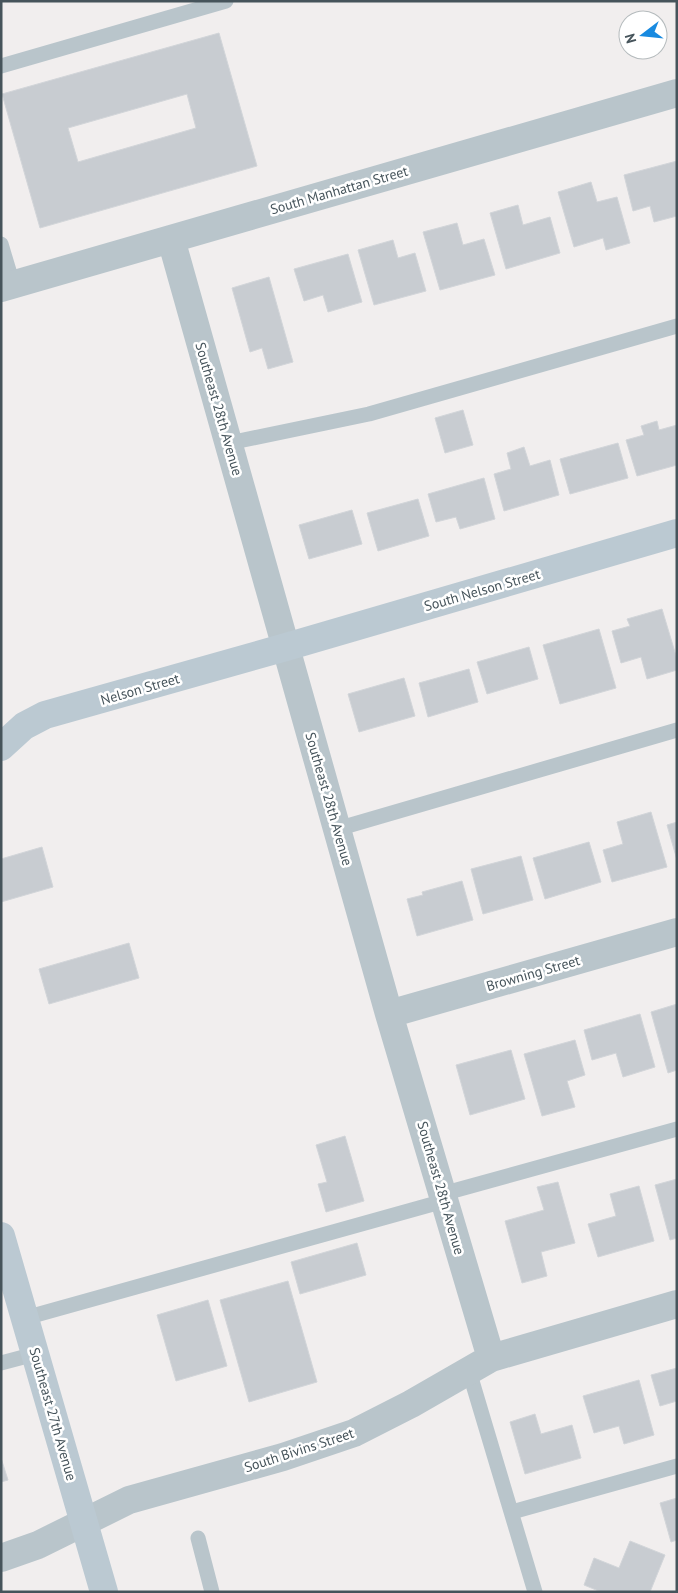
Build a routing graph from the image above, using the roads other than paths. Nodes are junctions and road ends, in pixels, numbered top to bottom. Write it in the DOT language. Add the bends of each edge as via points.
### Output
graph roads {
  1 [pos="226,1"];
  2 [pos="1,66"];
  3 [pos="677,93"];
  4 [pos="171,239"];
  5 [pos="1,244"];
  6 [pos="7,286"];
  7 [pos="677,326"];
  8 [pos="229,443"];
  9 [pos="677,533"];
  10 [pos="286,647"];
  11 [pos="677,730"];
  12 [pos="1,747"];
  13 [pos="338,829"];
  14 [pos="677,932"];
  15 [pos="389,1014"];
  16 [pos="677,1129"];
  17 [pos="443,1198"];
  18 [pos="1,1236"];
  19 [pos="677,1304"];
  20 [pos="25,1318"];
  21 [pos="35,1354"];
  22 [pos="1,1364"];
  23 [pos="480,1364"];
  24 [pos="677,1466"];
  25 [pos="512,1512"];
  26 [pos="84,1523"];
  27 [pos="198,1538"];
  28 [pos="1,1558"];
  29 [pos="104,1592"];
  30 [pos="212,1592"];
  31 [pos="535,1592"];
  1 -- 2 [label="lane"];
  3 -- 4 [label="street, South Manhattan Street"];
  4 -- 6 [label="street, South Manhattan Street"];
  4 -- 8 [label="street, Southeast 28th Avenue"];
  5 -- 6 [label="lane"];
  7 -- 8 [label="lane" via="369,414"];
  8 -- 10 [label="street, Southeast 28th Avenue"];
  9 -- 10 [label="street, South Nelson Street"];
  10 -- 12 [label="street, Nelson Street" via="45,716 24,726"];
  10 -- 13 [label="street, Southeast 28th Avenue"];
  11 -- 13 [label="lane"];
  13 -- 15 [label="street, Southeast 28th Avenue"];
  14 -- 15 [label="street, Browning Street"];
  15 -- 17 [label="street, Southeast 28th Avenue"];
  16 -- 17 [label="lane"];
  17 -- 20 [label="lane"];
  17 -- 23 [label="street, Southeast 28th Avenue"];
  18 -- 20 [label="street, Southeast 27th Avenue"];
  19 -- 23 [label="street, South Bivins Street"];
  20 -- 21 [label="street, Southeast 27th Avenue"];
  21 -- 22 [label="lane"];
  21 -- 26 [label="street, Southeast 27th Avenue"];
  23 -- 25 [label="lane"];
  23 -- 26 [label="street, South Bivins Street" via="354,1433 129,1500"];
  24 -- 25 [label="lane"];
  25 -- 31 [label="lane"];
  26 -- 28 [label="street, South Bivins Street" via="38,1546"];
  26 -- 29 [label="street, Southeast 27th Avenue"];
  27 -- 30 [label="lane"];
}
